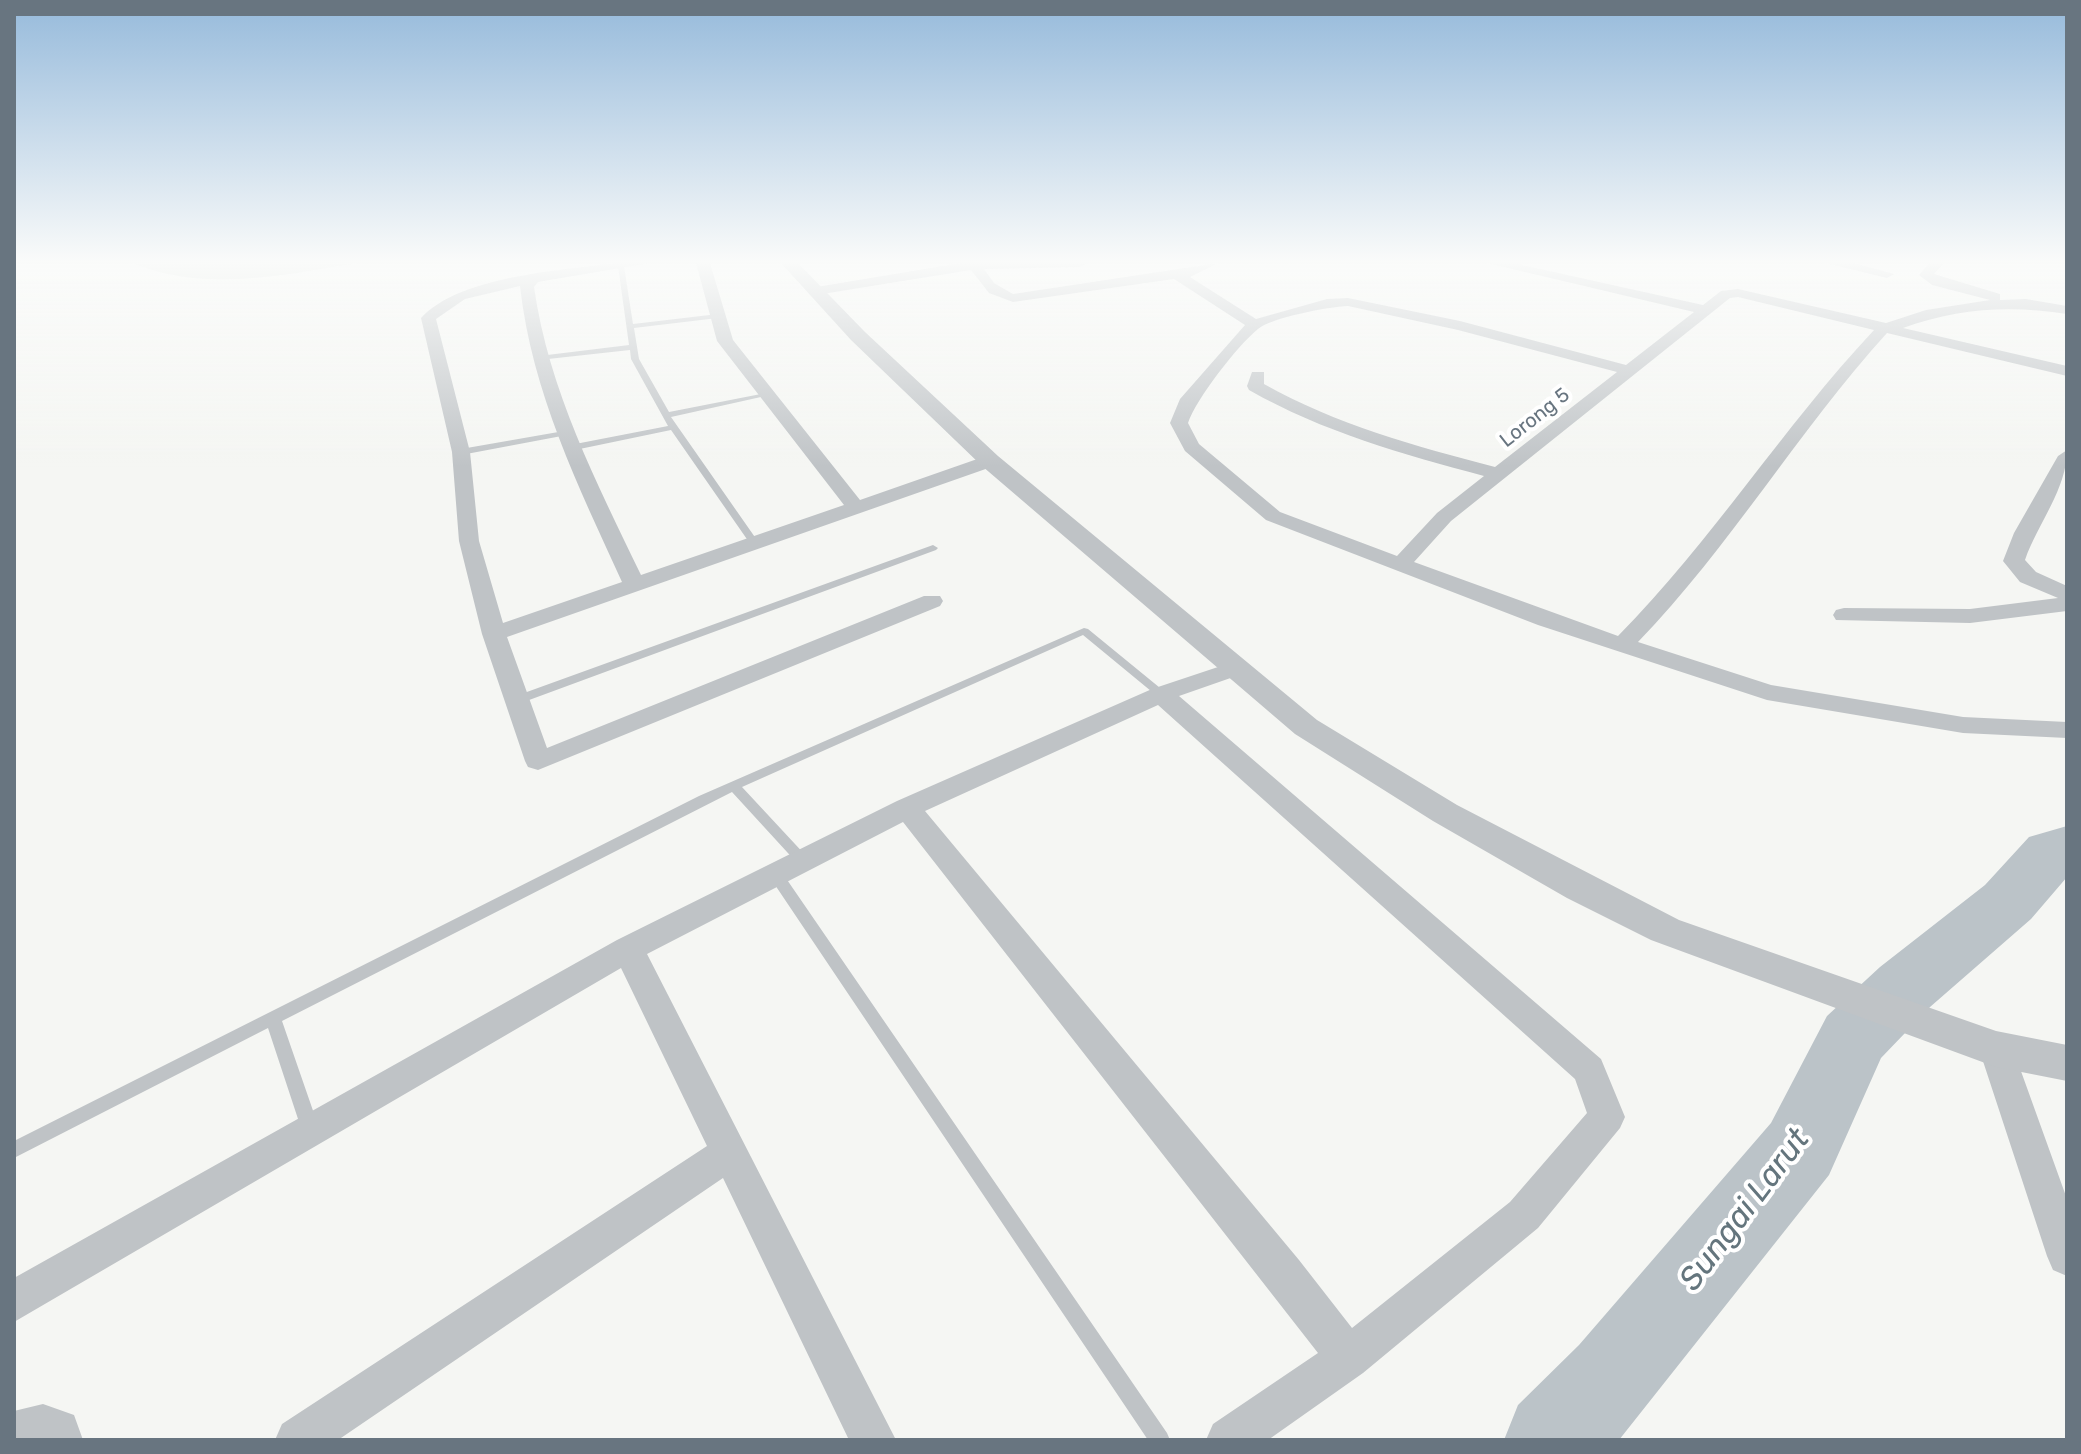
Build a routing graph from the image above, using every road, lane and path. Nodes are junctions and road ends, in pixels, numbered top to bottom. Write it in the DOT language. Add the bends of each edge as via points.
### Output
graph roads {
  1 [pos="431,331"];
  2 [pos="534,331"];
  3 [pos="631,331"];
  4 [pos="722,331"];
  5 [pos="857,331"];
  6 [pos="1248,331"];
  7 [pos="1478,331"];
  8 [pos="1679,331"];
  9 [pos="1881,331"];
  10 [pos="1886,331"];
  11 [pos="634,347"];
  12 [pos="539,358"];
  13 [pos="1630,371"];
  14 [pos="2067,371"];
  15 [pos="1258,375"];
  16 [pos="766,395"];
  17 [pos="667,415"];
  18 [pos="673,427"];
  19 [pos="567,440"];
  20 [pos="461,452"];
  21 [pos="2067,456"];
  22 [pos="990,461"];
  23 [pos="1500,474"];
  24 [pos="856,508"];
  25 [pos="754,543"];
  26 [pos="933,548"];
  27 [pos="1399,566"];
  28 [pos="635,585"];
  29 [pos="2067,594"];
  30 [pos="932,601"];
  31 [pos="2067,604"];
  32 [pos="1844,615"];
  33 [pos="494,634"];
  34 [pos="1623,644"];
  35 [pos="1233,669"];
  36 [pos="1161,694"];
  37 [pos="517,700"];
  38 [pos="2067,730"];
  39 [pos="734,786"];
  40 [pos="907,808"];
  41 [pos="789,868"];
  42 [pos="628,949"];
  43 [pos="273,1019"];
  44 [pos="1996,1049"];
  45 [pos="2067,1063"];
  46 [pos="311,1131"];
  47 [pos="14,1150"];
  48 [pos="729,1153"];
  49 [pos="2067,1256"];
  50 [pos="14,1301"];
  51 [pos="1348,1358"];
  52 [pos="14,1434"];
  53 [pos="60,1440"];
  54 [pos="298,1440"];
  55 [pos="873,1440"];
  56 [pos="1160,1440"];
  57 [pos="1229,1440"];
  1 -- 20 [label="street"];
  2 -- 12 [label="street"];
  3 -- 11 [label="lane"];
  4 -- 16 [label="street"];
  5 -- 22 [label="street"];
  6 -- 27 [label="street" via="1186,403 1179,423 1191,447 1273,516"];
  7 -- 13 [label="street"];
  8 -- 13 [label="street, Lorong 5"];
  9 -- 34 [label="street" via="1836,380 1666,600"];
  10 -- 14 [label="street, Lorong 5"];
  11 -- 12 [label="lane"];
  11 -- 17 [label="lane" via="635,359"];
  12 -- 19 [label="street"];
  13 -- 23 [label="street, Lorong 5"];
  15 -- 23 [label="street" via="1255,386 1323,424"];
  16 -- 17 [label="lane"];
  16 -- 24 [label="street"];
  17 -- 18 [label="lane"];
  18 -- 19 [label="lane"];
  18 -- 25 [label="lane"];
  19 -- 20 [label="lane"];
  19 -- 28 [label="street"];
  20 -- 33 [label="street" via="469,541"];
  21 -- 29 [label="street" via="2014,561 2028,577"];
  22 -- 24 [label="street"];
  22 -- 35 [label="street"];
  23 -- 27 [label="street, Lorong 5" via="1444,517"];
  24 -- 25 [label="street"];
  25 -- 28 [label="street"];
  26 -- 37 [label="lane"];
  27 -- 34 [label="street"];
  28 -- 33 [label="street"];
  30 -- 37 [label="street" via="538,761"];
  31 -- 32 [label="street" via="1970,616"];
  33 -- 37 [label="street"];
  34 -- 38 [label="street" via="1767,692 1963,725"];
  35 -- 36 [label="street"];
  35 -- 44 [label="street" via="1306,727 1458,821 1580,888 1665,930"];
  36 -- 39 [label="lane" via="1084,631"];
  36 -- 40 [label="street"];
  36 -- 51 [label="street" via="1589,1070 1607,1117 1524,1215"];
  39 -- 41 [label="lane"];
  39 -- 43 [label="lane"];
  40 -- 41 [label="street"];
  40 -- 51 [label="street"];
  41 -- 42 [label="street"];
  41 -- 56 [label="lane"];
  42 -- 46 [label="street"];
  42 -- 48 [label="street"];
  43 -- 46 [label="lane"];
  43 -- 47 [label="lane"];
  44 -- 45 [label="street"];
  44 -- 49 [label="street"];
  46 -- 50 [label="street"];
  48 -- 54 [label="street"];
  48 -- 55 [label="street"];
  51 -- 57 [label="street"];
  52 -- 53 [label="street" via="43,1427 58,1431"];
}
